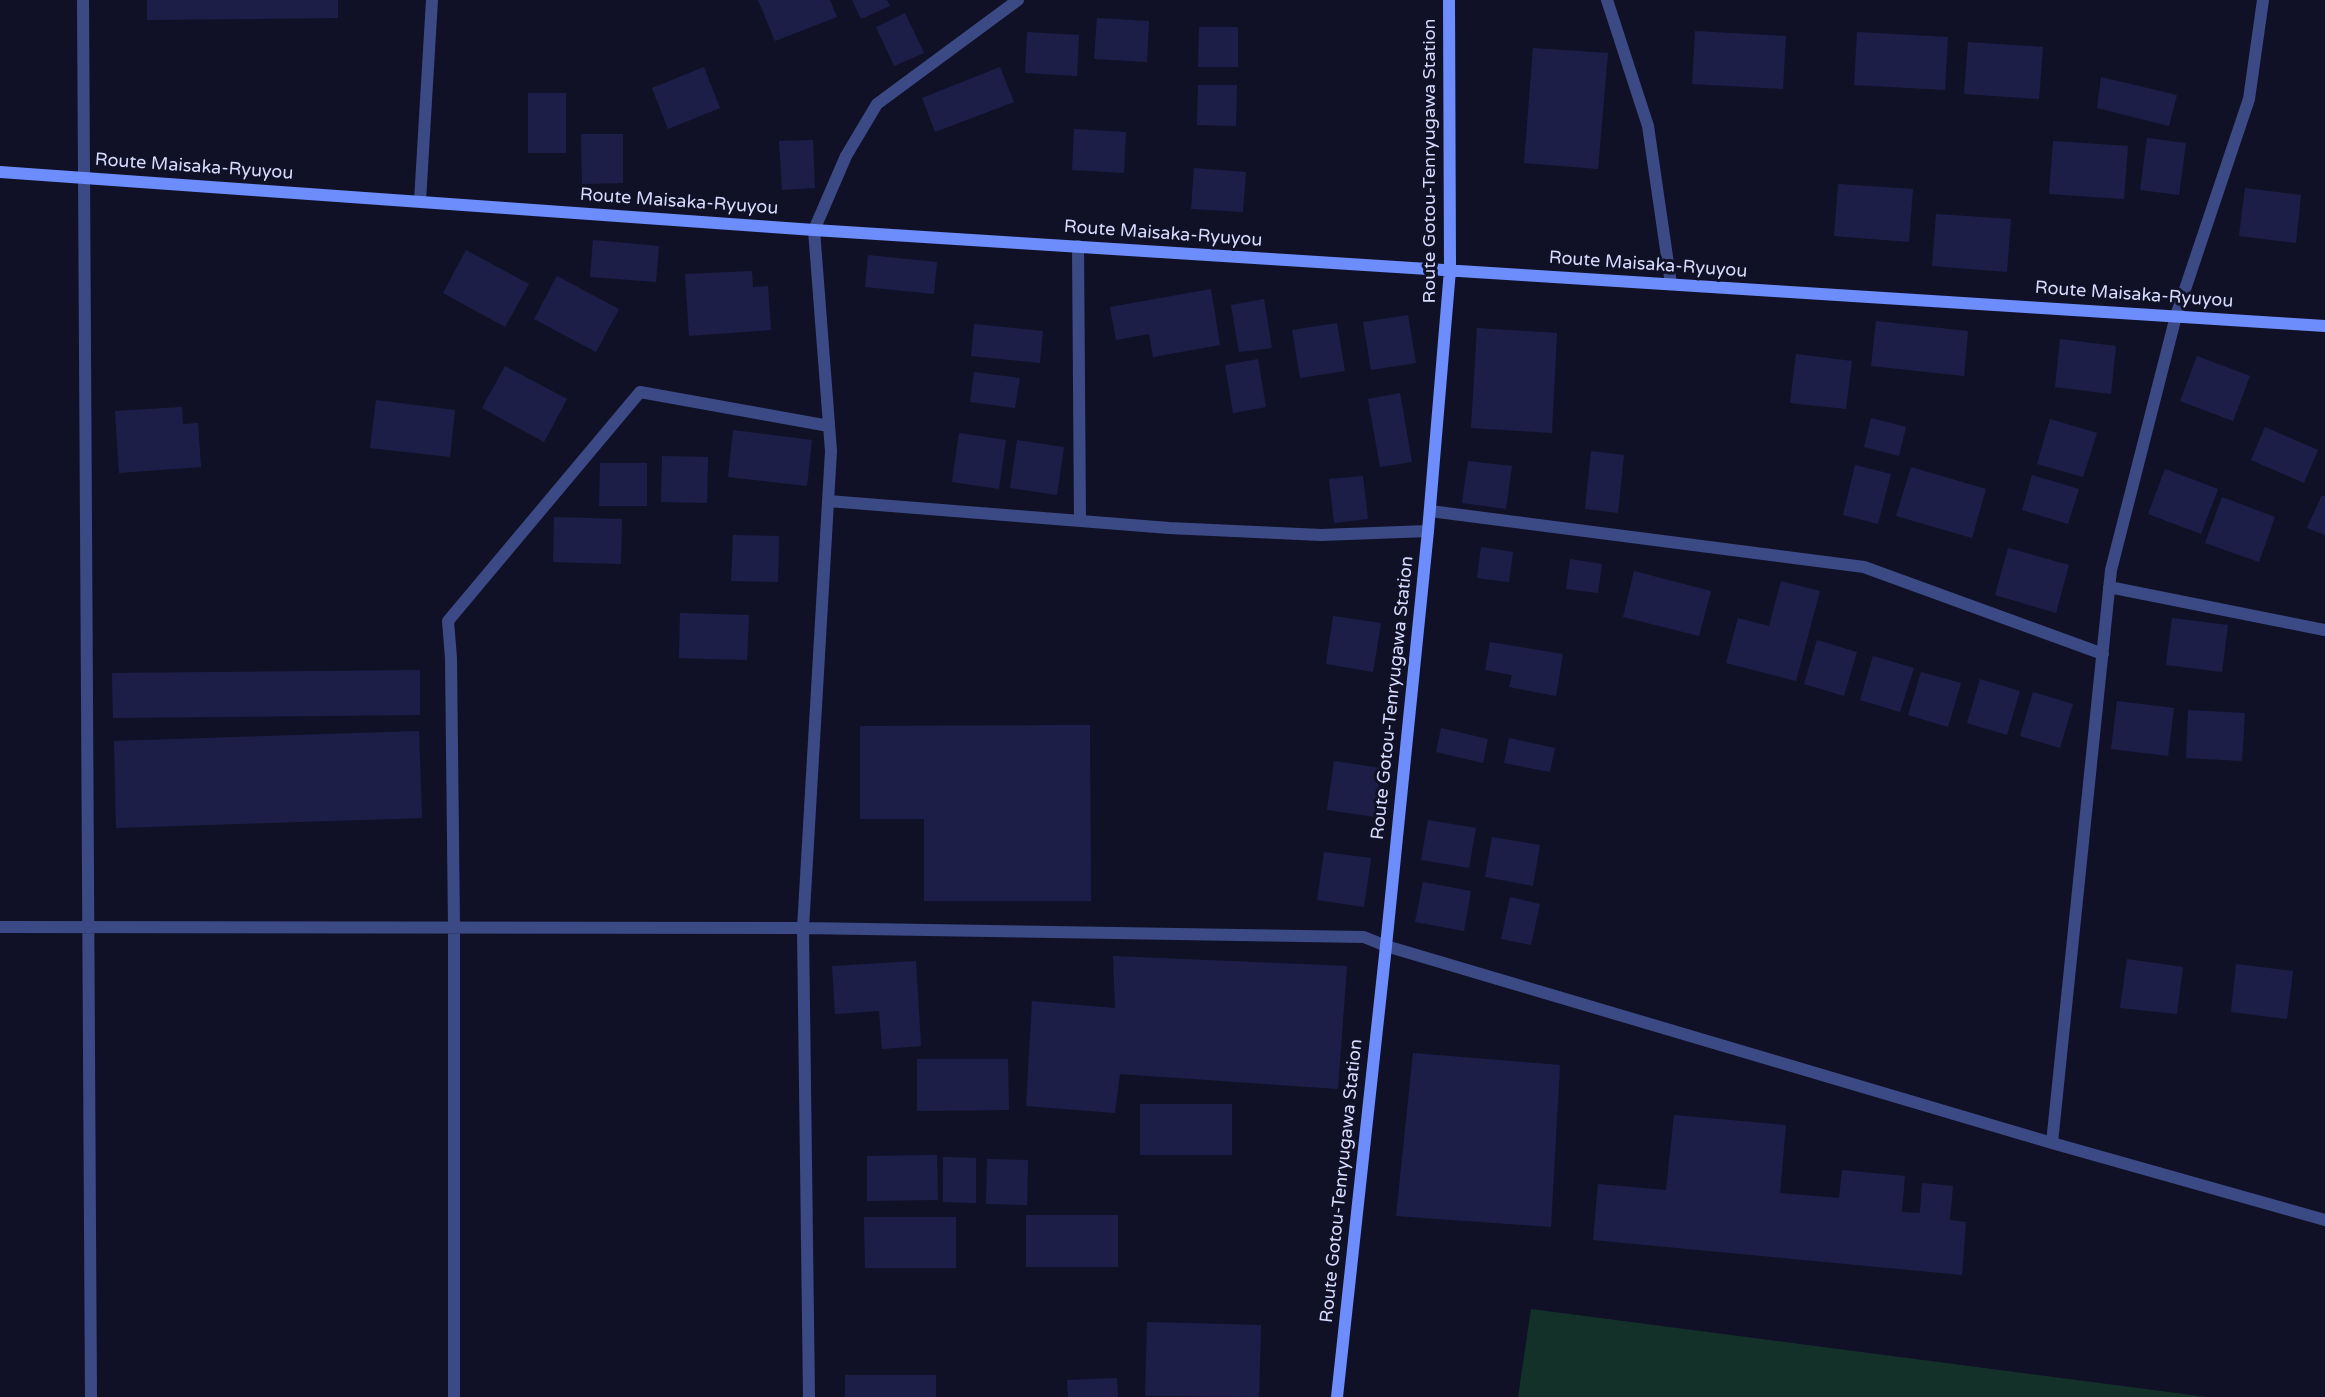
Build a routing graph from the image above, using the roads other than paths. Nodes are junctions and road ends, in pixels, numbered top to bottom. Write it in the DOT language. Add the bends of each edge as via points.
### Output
graph roads {
  1 [pos="83,0"];
  2 [pos="432,0"];
  3 [pos="1018,0"];
  4 [pos="1449,0"];
  5 [pos="1607,0"];
  6 [pos="2263,0"];
  7 [pos="0,172"];
  8 [pos="86,178"];
  9 [pos="420,201"];
  10 [pos="814,230"];
  11 [pos="1078,246"];
  12 [pos="1450,270"];
  13 [pos="1671,284"];
  14 [pos="2176,316"];
  15 [pos="2325,327"];
  16 [pos="829,426"];
  17 [pos="828,501"];
  18 [pos="1430,512"];
  19 [pos="1080,521"];
  20 [pos="1428,531"];
  21 [pos="2109,587"];
  22 [pos="2325,630"];
  23 [pos="2103,654"];
  24 [pos="0,927"];
  25 [pos="87,927"];
  26 [pos="454,928"];
  27 [pos="803,928"];
  28 [pos="1386,946"];
  29 [pos="2052,1143"];
  30 [pos="2325,1221"];
  31 [pos="91,1397"];
  32 [pos="454,1397"];
  33 [pos="809,1397"];
  34 [pos="1337,1397"];
  1 -- 8 [label="street"];
  2 -- 9 [label="street"];
  3 -- 10 [label="street" via="877,104 846,156"];
  4 -- 12 [label="main road, Route Gotou-Tenryugawa Station"];
  5 -- 13 [label="street" via="1648,126"];
  6 -- 14 [label="street" via="2249,99"];
  7 -- 8 [label="main road, Route Maisaka-Ryuyou"];
  8 -- 9 [label="main road, Route Maisaka-Ryuyou"];
  8 -- 25 [label="street"];
  9 -- 10 [label="main road, Route Maisaka-Ryuyou"];
  10 -- 11 [label="main road, Route Maisaka-Ryuyou"];
  10 -- 16 [label="street"];
  11 -- 12 [label="main road, Route Maisaka-Ryuyou"];
  11 -- 19 [label="street"];
  12 -- 13 [label="main road, Route Maisaka-Ryuyou"];
  12 -- 18 [label="main road, Route Gotou-Tenryugawa Station"];
  13 -- 14 [label="main road, Route Maisaka-Ryuyou"];
  14 -- 15 [label="main road, Route Maisaka-Ryuyou"];
  14 -- 21 [label="street"];
  16 -- 17 [label="street"];
  16 -- 26 [label="street" via="640,392 448,621"];
  17 -- 19 [label="street"];
  17 -- 27 [label="street"];
  18 -- 20 [label="main road, Route Gotou-Tenryugawa Station"];
  18 -- 23 [label="street" via="1864,567"];
  19 -- 20 [label="street" via="1321,535"];
  20 -- 28 [label="main road, Route Gotou-Tenryugawa Station"];
  21 -- 22 [label="street"];
  21 -- 23 [label="street"];
  23 -- 29 [label="street"];
  24 -- 25 [label="street"];
  25 -- 26 [label="street"];
  25 -- 31 [label="street"];
  26 -- 27 [label="street"];
  26 -- 32 [label="street"];
  27 -- 28 [label="street" via="1364,937"];
  27 -- 33 [label="street"];
  28 -- 29 [label="street"];
  28 -- 34 [label="main road, Route Gotou-Tenryugawa Station"];
  29 -- 30 [label="street"];
}
